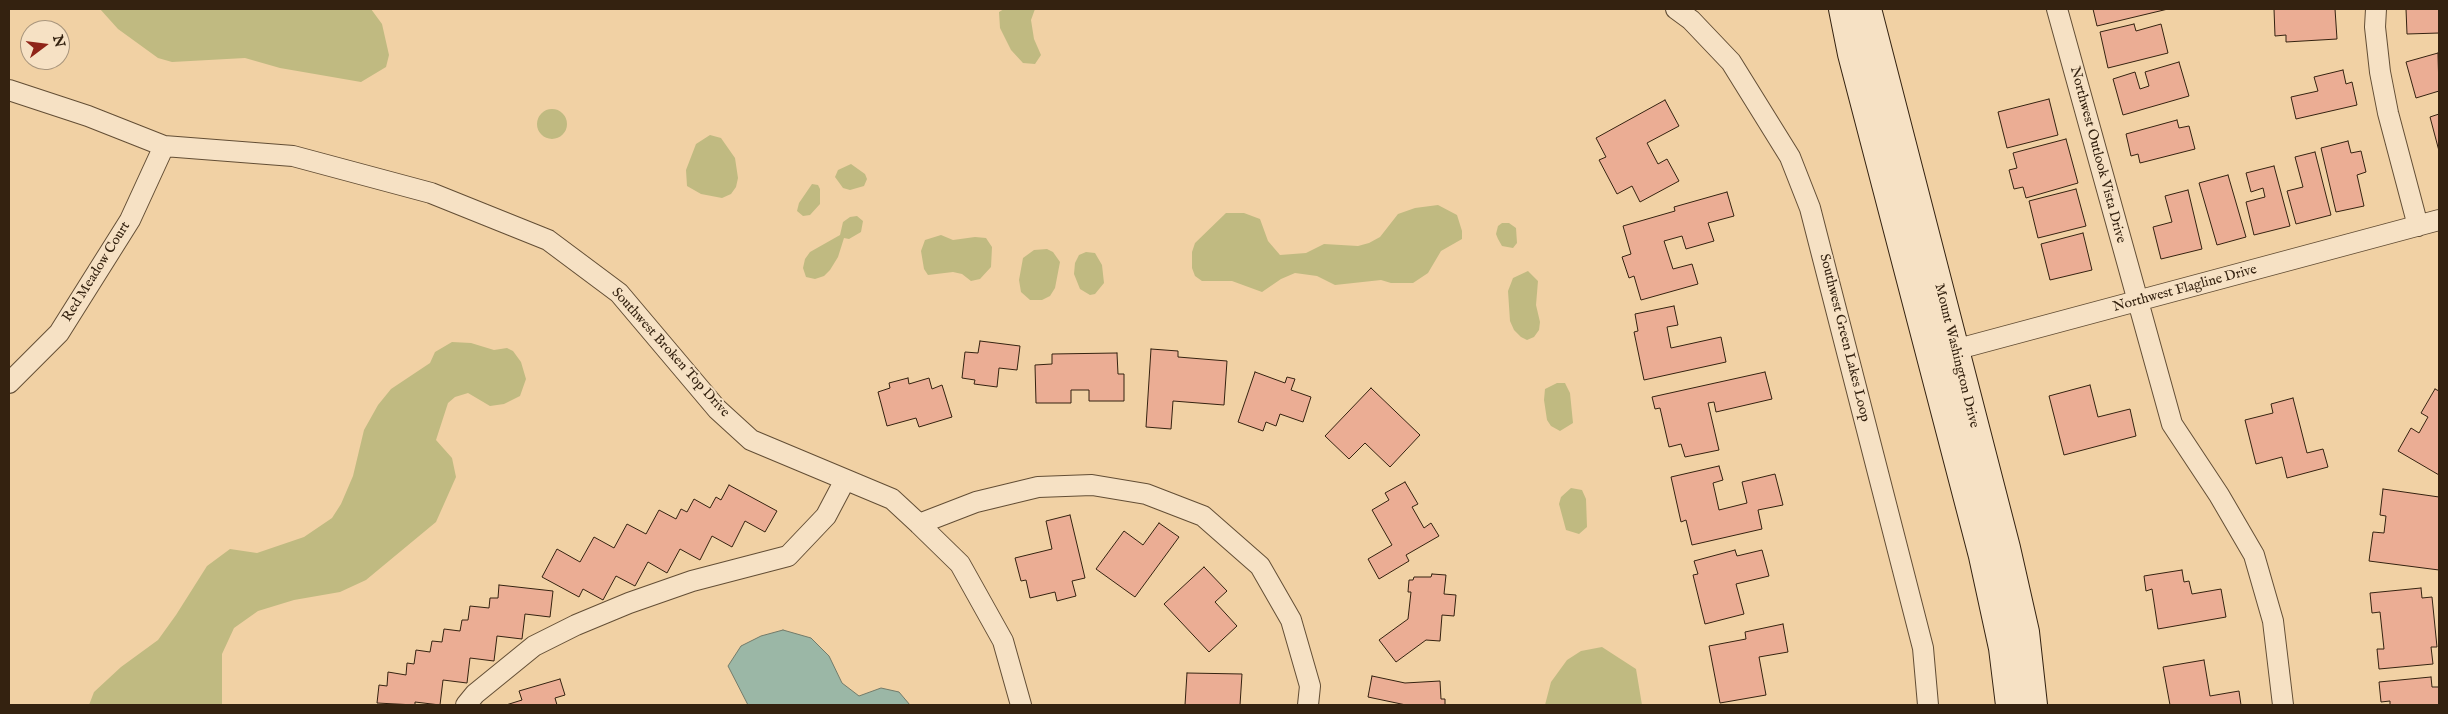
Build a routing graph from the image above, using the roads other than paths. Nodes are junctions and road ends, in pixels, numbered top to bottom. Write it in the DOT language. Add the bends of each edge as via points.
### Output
graph roads {
  1 [pos="1676,9"];
  2 [pos="1843,9"];
  3 [pos="1867,9"];
  4 [pos="2057,9"];
  5 [pos="2376,9"];
  6 [pos="9,90"];
  7 [pos="164,146"];
  8 [pos="2439,220"];
  9 [pos="2418,226"];
  10 [pos="2137,302"];
  11 [pos="1942,353"];
  12 [pos="9,383"];
  13 [pos="845,480"];
  14 [pos="920,524"];
  15 [pos="466,705"];
  16 [pos="1021,705"];
  17 [pos="1308,705"];
  18 [pos="1928,705"];
  19 [pos="2010,705"];
  20 [pos="2033,705"];
  21 [pos="2282,705"];
  1 -- 18 [label="street, Southwest Green Lakes Loop" via="1731,62 1790,157 1810,208 1922,648"];
  2 -- 11 [label="main road, Mount Washington Drive" via="1852,54"];
  3 -- 11 [label="main road, Mount Washington Drive"];
  4 -- 10 [label="street, Northwest Outlook Vista Drive"];
  5 -- 9 [label="street" via="2380,72"];
  6 -- 7 [label="street, Southwest Broken Top Drive"];
  7 -- 12 [label="street, Red Meadow Court" via="130,220 59,333"];
  7 -- 13 [label="street, Southwest Broken Top Drive" via="293,156 431,193 548,240 619,293 718,408 751,440"];
  8 -- 9 [label="street, Northwest Flagline Drive"];
  9 -- 10 [label="street, Northwest Flagline Drive"];
  10 -- 11 [label="street, Northwest Flagline Drive"];
  10 -- 21 [label="street, Northwest Outlook Vista Drive" via="2172,424 2254,555 2273,621"];
  11 -- 19 [label="main road, Mount Washington Drive" via="2003,648"];
  11 -- 20 [label="main road, Mount Washington Drive" via="2006,548 2026,632"];
  13 -- 14 [label="street, Southwest Broken Top Drive" via="892,499"];
  13 -- 15 [label="street" via="826,516 788,556 692,581 576,625 534,646"];
  14 -- 16 [label="street, Southwest Broken Top Drive" via="960,564 1003,641"];
  14 -- 17 [label="street" via="976,502 1038,487 1092,484 1146,494 1203,516 1260,566 1291,620 1310,686"];
}
